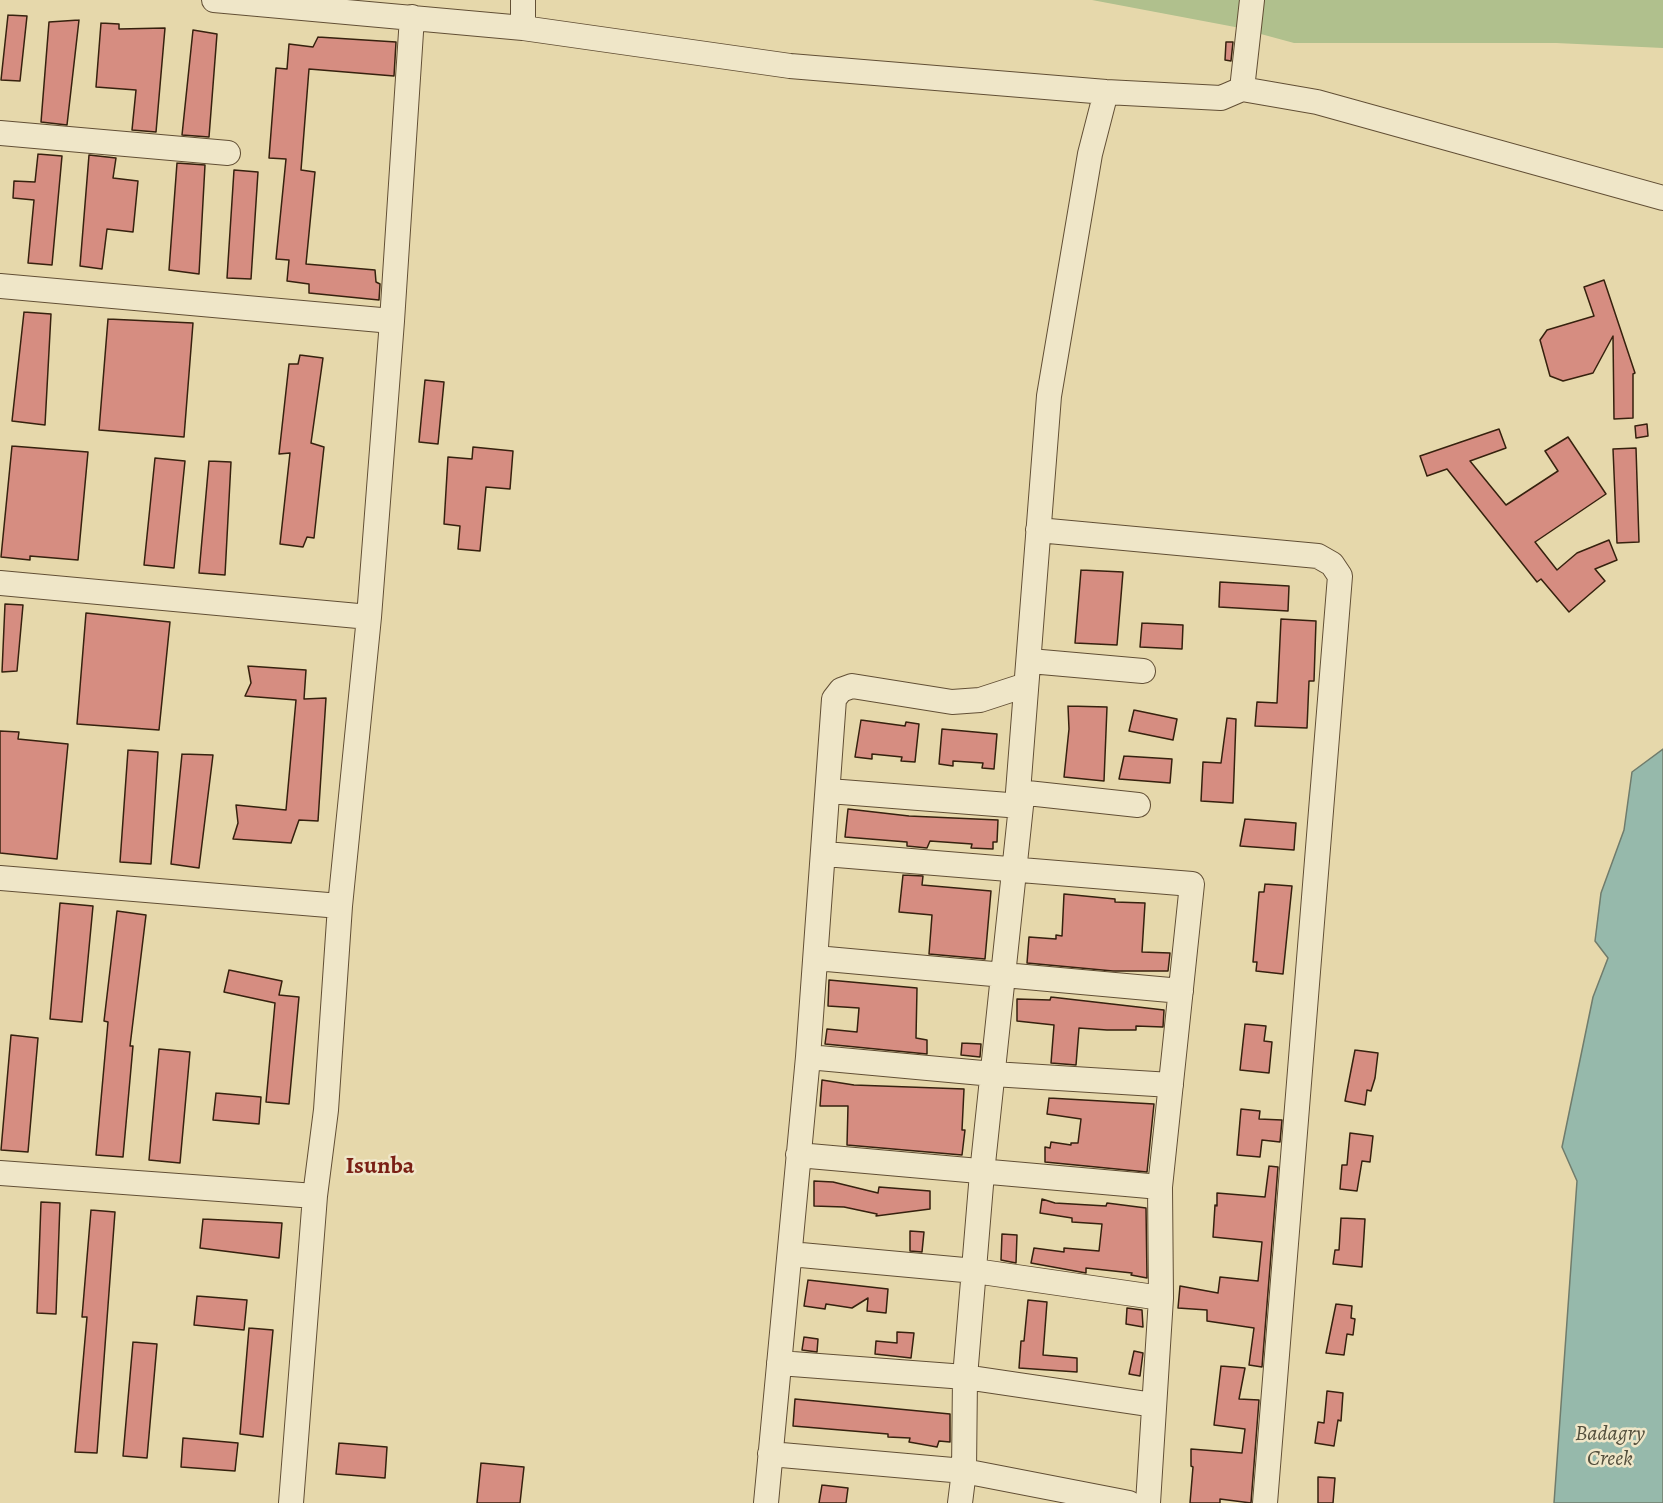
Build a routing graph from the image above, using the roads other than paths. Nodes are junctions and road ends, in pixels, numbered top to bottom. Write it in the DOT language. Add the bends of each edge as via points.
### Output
graph roads {
  1 [pos="214,0"];
  2 [pos="523,0"];
  3 [pos="1252,0"];
  4 [pos="412,17"];
  5 [pos="523,28"];
  6 [pos="1242,89"];
  7 [pos="1106,92"];
  8 [pos="0,133"];
  9 [pos="228,153"];
  10 [pos="1663,198"];
  11 [pos="0,286"];
  12 [pos="392,321"];
  13 [pos="1038,530"];
  14 [pos="0,583"];
  15 [pos="369,617"];
  16 [pos="1030,661"];
  17 [pos="1143,671"];
  18 [pos="1026,685"];
  19 [pos="829,791"];
  20 [pos="1019,799"];
  21 [pos="1138,805"];
  22 [pos="825,854"];
  23 [pos="1013,869"];
  24 [pos="0,878"];
  25 [pos="340,906"];
  26 [pos="816,958"];
  27 [pos="1003,976"];
  28 [pos="1181,991"];
  29 [pos="808,1058"];
  30 [pos="993,1074"];
  31 [pos="1171,1085"];
  32 [pos="798,1155"];
  33 [pos="0,1173"];
  34 [pos="982,1173"];
  35 [pos="1160,1187"];
  36 [pos="315,1196"];
  37 [pos="790,1254"];
  38 [pos="975,1271"];
  39 [pos="1161,1298"];
  40 [pos="779,1363"];
  41 [pos="965,1377"];
  42 [pos="1154,1405"];
  43 [pos="770,1454"];
  44 [pos="964,1472"];
  45 [pos="291,1503"];
  46 [pos="766,1503"];
  47 [pos="960,1503"];
  48 [pos="1129,1503"];
  49 [pos="1148,1503"];
  50 [pos="1265,1503"];
  1 -- 4 [label="street"];
  2 -- 5 [label="street"];
  3 -- 6 [label="street"];
  4 -- 5 [label="street"];
  4 -- 12 [label="street"];
  5 -- 7 [label="street" via="790,66"];
  6 -- 7 [label="street" via="1221,98"];
  6 -- 10 [label="street" via="1317,102"];
  7 -- 13 [label="street" via="1090,154 1063,302 1049,396"];
  8 -- 9 [label="street"];
  11 -- 12 [label="street"];
  12 -- 15 [label="street"];
  13 -- 16 [label="street"];
  13 -- 50 [label="street" via="1318,556 1332,564 1340,576"];
  14 -- 15 [label="street"];
  15 -- 25 [label="street"];
  16 -- 17 [label="street"];
  16 -- 18 [label="street"];
  18 -- 19 [label="street" via="980,700 952,702 852,687 841,690 834,699"];
  18 -- 20 [label="street"];
  19 -- 20 [label="street"];
  19 -- 22 [label="street"];
  20 -- 21 [label="street"];
  20 -- 23 [label="street"];
  22 -- 23 [label="street"];
  22 -- 26 [label="street"];
  23 -- 27 [label="street"];
  23 -- 28 [label="street" via="1192,884"];
  24 -- 25 [label="street"];
  25 -- 36 [label="street" via="326,1110"];
  26 -- 27 [label="street"];
  26 -- 29 [label="street"];
  27 -- 28 [label="street"];
  27 -- 30 [label="street"];
  28 -- 31 [label="street"];
  29 -- 30 [label="street"];
  29 -- 32 [label="street"];
  30 -- 31 [label="street"];
  30 -- 34 [label="street"];
  31 -- 35 [label="street"];
  32 -- 34 [label="street"];
  32 -- 37 [label="street"];
  33 -- 36 [label="street"];
  34 -- 35 [label="street"];
  34 -- 38 [label="street"];
  35 -- 39 [label="street"];
  36 -- 45 [label="street"];
  37 -- 38 [label="street"];
  37 -- 40 [label="street"];
  38 -- 39 [label="street"];
  38 -- 41 [label="street"];
  39 -- 42 [label="street"];
  40 -- 41 [label="street"];
  40 -- 43 [label="street"];
  41 -- 42 [label="street"];
  41 -- 44 [label="street"];
  42 -- 49 [label="street"];
  43 -- 44 [label="street"];
  43 -- 46 [label="street"];
  44 -- 47 [label="street"];
  44 -- 48 [label="street"];
}
